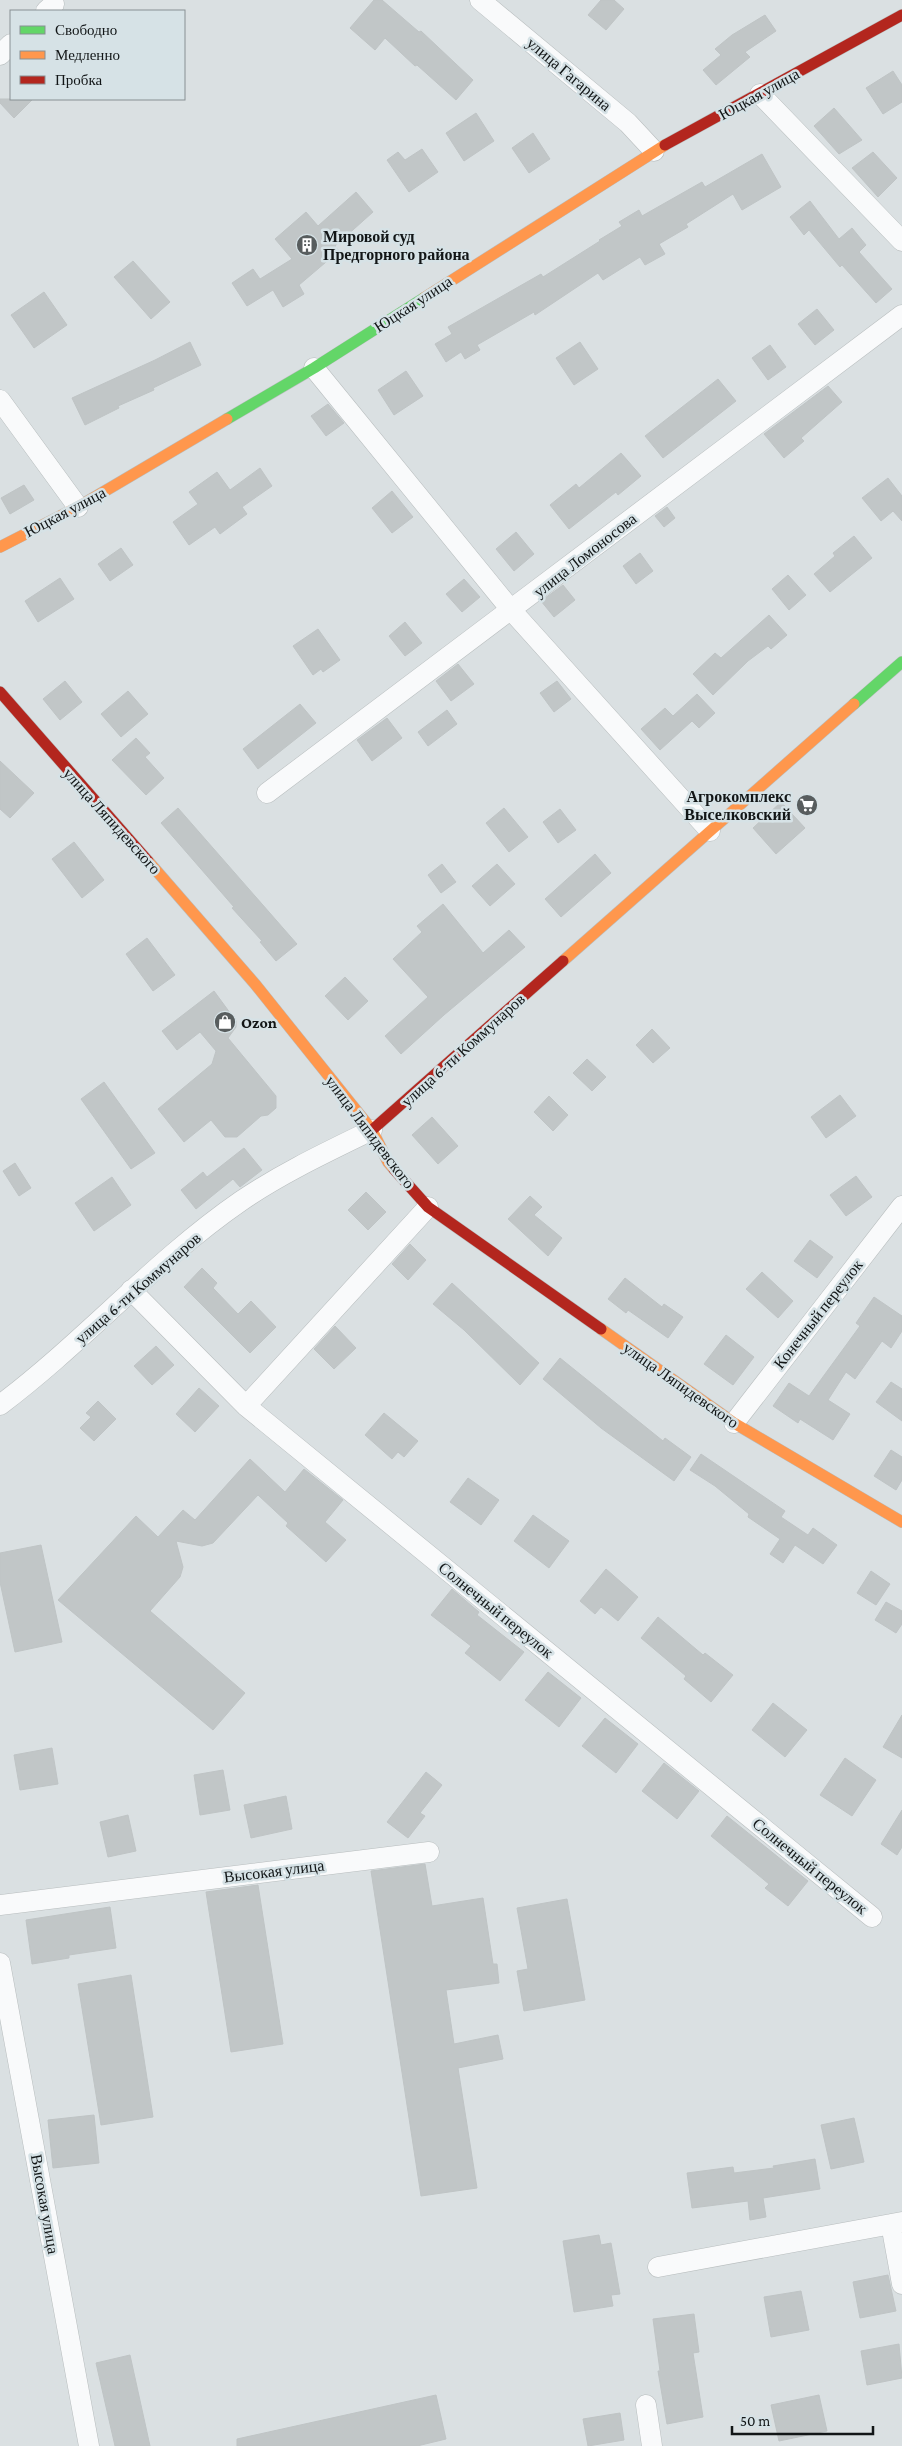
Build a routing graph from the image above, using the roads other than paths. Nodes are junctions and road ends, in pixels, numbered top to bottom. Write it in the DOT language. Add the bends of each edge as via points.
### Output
graph roads {
  1 [pos="480,0"];
  2 [pos="902,16"];
  3 [pos="10,45"];
  4 [pos="0,55"];
  5 [pos="760,94"];
  6 [pos="654,151"];
  7 [pos="902,241"];
  8 [pos="902,315"];
  9 [pos="314,368"];
  10 [pos="0,400"];
  11 [pos="78,507"];
  12 [pos="0,546"];
  13 [pos="512,611"];
  14 [pos="902,662"];
  15 [pos="0,692"];
  16 [pos="267,793"];
  17 [pos="710,831"];
  18 [pos="372,1130"];
  19 [pos="902,1206"];
  20 [pos="428,1207"];
  21 [pos="131,1290"];
  22 [pos="0,1405"];
  23 [pos="246,1406"];
  24 [pos="734,1423"];
  25 [pos="902,1522"];
  26 [pos="429,1852"];
  27 [pos="0,1905"];
  28 [pos="872,1917"];
  29 [pos="0,1963"];
  30 [pos="897,2223"];
  31 [pos="658,2267"];
  32 [pos="902,2284"];
  33 [pos="646,2405"];
  34 [pos="90,2446"];
  35 [pos="652,2446"];
  1 -- 6 [label="street, улица Гагарина" via="628,123"];
  2 -- 5 [label="street, Юцкая улица"];
  3 -- 4 [label="street"];
  5 -- 6 [label="street, Юцкая улица"];
  5 -- 7 [label="street"];
  6 -- 9 [label="street, Юцкая улица"];
  8 -- 13 [label="street, улица Ломоносова"];
  9 -- 11 [label="street, Юцкая улица"];
  9 -- 13 [label="street"];
  10 -- 11 [label="street"];
  11 -- 12 [label="street, Юцкая улица"];
  13 -- 16 [label="street, улица Ломоносова"];
  13 -- 17 [label="street"];
  14 -- 17 [label="street, улица 6-ти Коммунаров"];
  15 -- 18 [label="street, улица Ляпидевского" via="255,984"];
  17 -- 18 [label="street, улица 6-ти Коммунаров"];
  18 -- 20 [label="street, улица Ляпидевского" via="388,1162"];
  18 -- 21 [label="street, улица 6-ти Коммунаров" via="289,1171 240,1202"];
  19 -- 24 [label="street, Конечный переулок"];
  20 -- 23 [label="street"];
  20 -- 24 [label="street, улица Ляпидевского"];
  21 -- 22 [label="street, улица 6-ти Коммунаров"];
  21 -- 23 [label="street, Солнечный переулок"];
  23 -- 28 [label="street, Солнечный переулок"];
  24 -- 25 [label="street, улица Ляпидевского"];
  26 -- 27 [label="street, Высокая улица"];
  29 -- 34 [label="street, Высокая улица"];
  30 -- 31 [label="street"];
  30 -- 32 [label="street"];
  33 -- 35 [label="street"];
}
